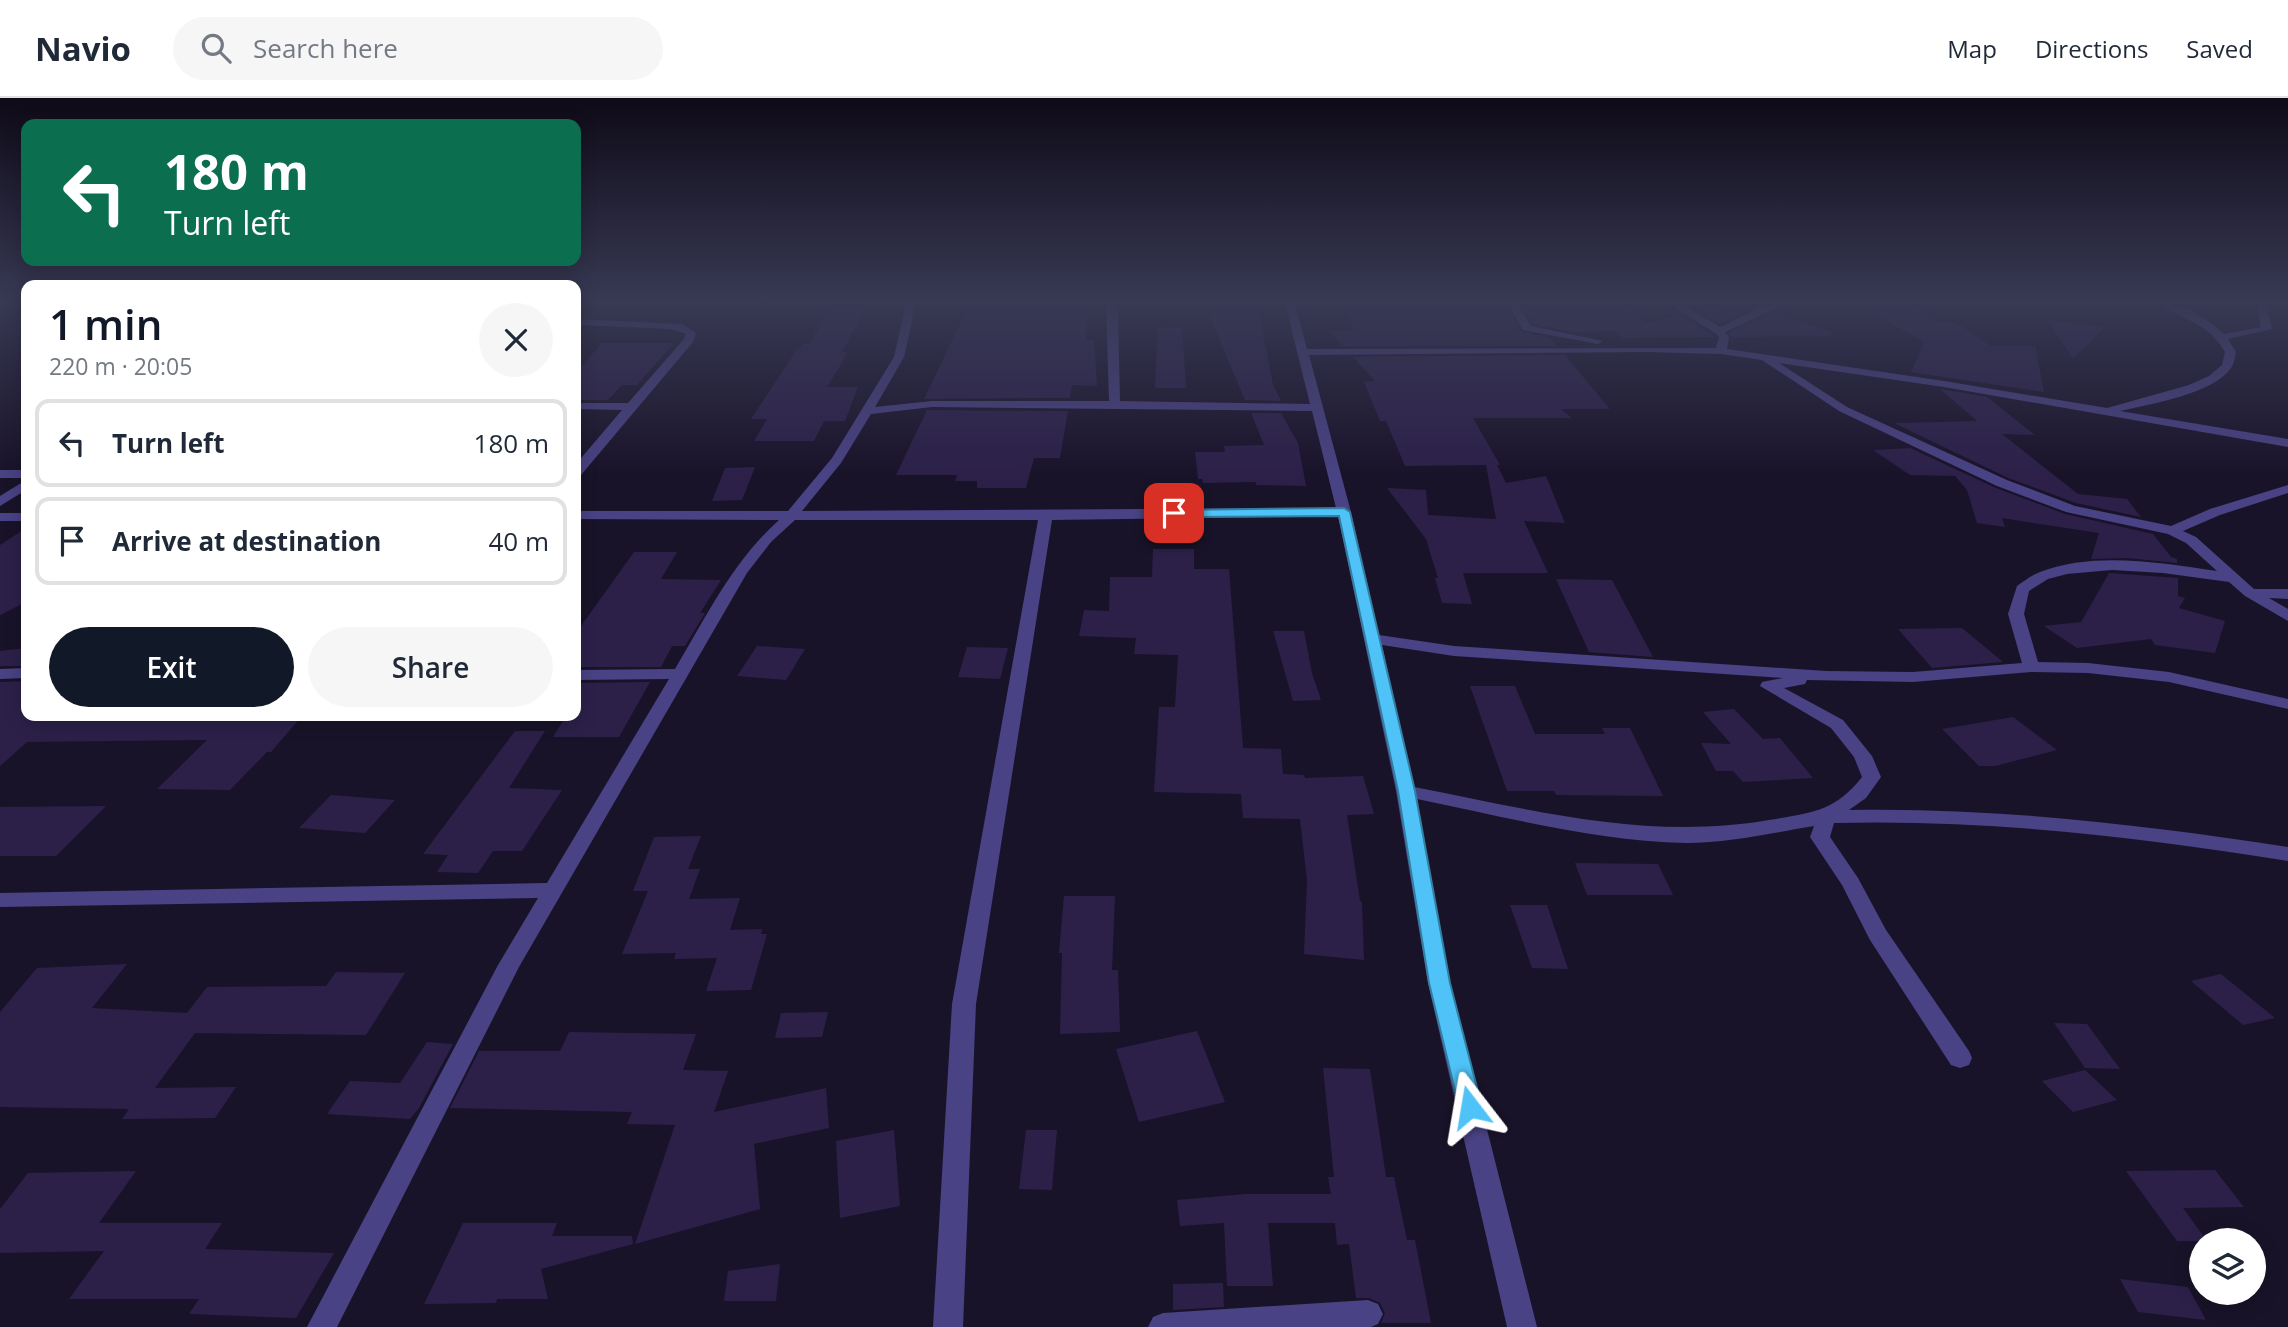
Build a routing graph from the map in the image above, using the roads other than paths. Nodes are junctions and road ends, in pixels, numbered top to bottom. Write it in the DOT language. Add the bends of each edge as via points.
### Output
graph roads {
  1 [pos="671,360"];
  2 [pos="897,360"];
  3 [pos="1113,360"];
  4 [pos="1305,360"];
  5 [pos="1768,360"];
  6 [pos="1788,360"];
  7 [pos="2228,360"];
  8 [pos="1115,404"];
  9 [pos="581,406"];
  10 [pos="631,407"];
  11 [pos="1317,408"];
  12 [pos="866,411"];
  13 [pos="2105,411"];
  14 [pos="2288,443"];
  15 [pos="581,466"];
  16 [pos="0,474"];
  17 [pos="21,474"];
  18 [pos="21,487"];
  19 [pos="2288,489"];
  20 [pos="0,502"];
  21 [pos="1344,512"];
  22 [pos="581,515"];
  23 [pos="791,516"];
  24 [pos="1046,516"];
  25 [pos="0,517"];
  26 [pos="21,517"];
  27 [pos="2172,531"];
  28 [pos="2232,578"];
  29 [pos="2250,593"];
  30 [pos="2288,594"];
  31 [pos="2288,616"];
  32 [pos="1371,639"];
  33 [pos="2031,667"];
  34 [pos="0,674"];
  35 [pos="21,674"];
  36 [pos="680,674"];
  37 [pos="581,675"];
  38 [pos="1826,676"];
  39 [pos="2288,704"];
  40 [pos="1406,791"];
  41 [pos="1826,817"];
  42 [pos="2288,854"];
  43 [pos="554,890"];
  44 [pos="0,900"];
  45 [pos="1960,1058"];
  46 [pos="1368,1314"];
  47 [pos="322,1327"];
  48 [pos="947,1327"];
  49 [pos="1163,1327"];
  50 [pos="1522,1327"];
  1 -- 10 [label="street"];
  2 -- 12 [label="street"];
  3 -- 8 [label="street"];
  4 -- 11 [label="street"];
  5 -- 27 [label="street" via="1843,409 2002,483 2071,509"];
  6 -- 13 [label="street"];
  7 -- 13 [label="street" via="2213,381"];
  8 -- 11 [label="street"];
  8 -- 12 [label="street" via="932,404"];
  9 -- 10 [label="street"];
  10 -- 15 [label="street"];
  11 -- 21 [label="street"];
  12 -- 23 [label="street" via="837,460"];
  13 -- 14 [label="street"];
  16 -- 17 [label="street"];
  18 -- 20 [label="street"];
  19 -- 27 [label="street"];
  21 -- 24 [label="street"];
  21 -- 32 [label="street"];
  22 -- 23 [label="street"];
  23 -- 24 [label="street"];
  23 -- 36 [label="street" via="740,572"];
  24 -- 48 [label="street" via="964,1004"];
  25 -- 26 [label="street"];
  27 -- 28 [label="street" via="2191,540"];
  28 -- 29 [label="street"];
  28 -- 33 [label="street" via="2132,567 2084,567 2046,575 2022,589 2016,614"];
  29 -- 30 [label="street"];
  29 -- 31 [label="street"];
  32 -- 38 [label="street" via="1454,651"];
  32 -- 40 [label="street"];
  33 -- 38 [label="street" via="1913,677"];
  33 -- 39 [label="street" via="2088,667 2169,677"];
  34 -- 35 [label="street"];
  36 -- 37 [label="street"];
  36 -- 43 [label="street"];
  38 -- 41 [label="street" via="1768,685 1837,724 1863,756 1872,777 1859,794"];
  40 -- 41 [label="street" via="1602,830 1688,836"];
  40 -- 50 [label="street" via="1439,983"];
  41 -- 42 [label="street" via="1907,815 2146,833"];
  41 -- 45 [label="street" via="1820,837"];
  43 -- 44 [label="street"];
  43 -- 47 [label="street" via="509,965"];
  46 -- 49 [label="street"];
}
